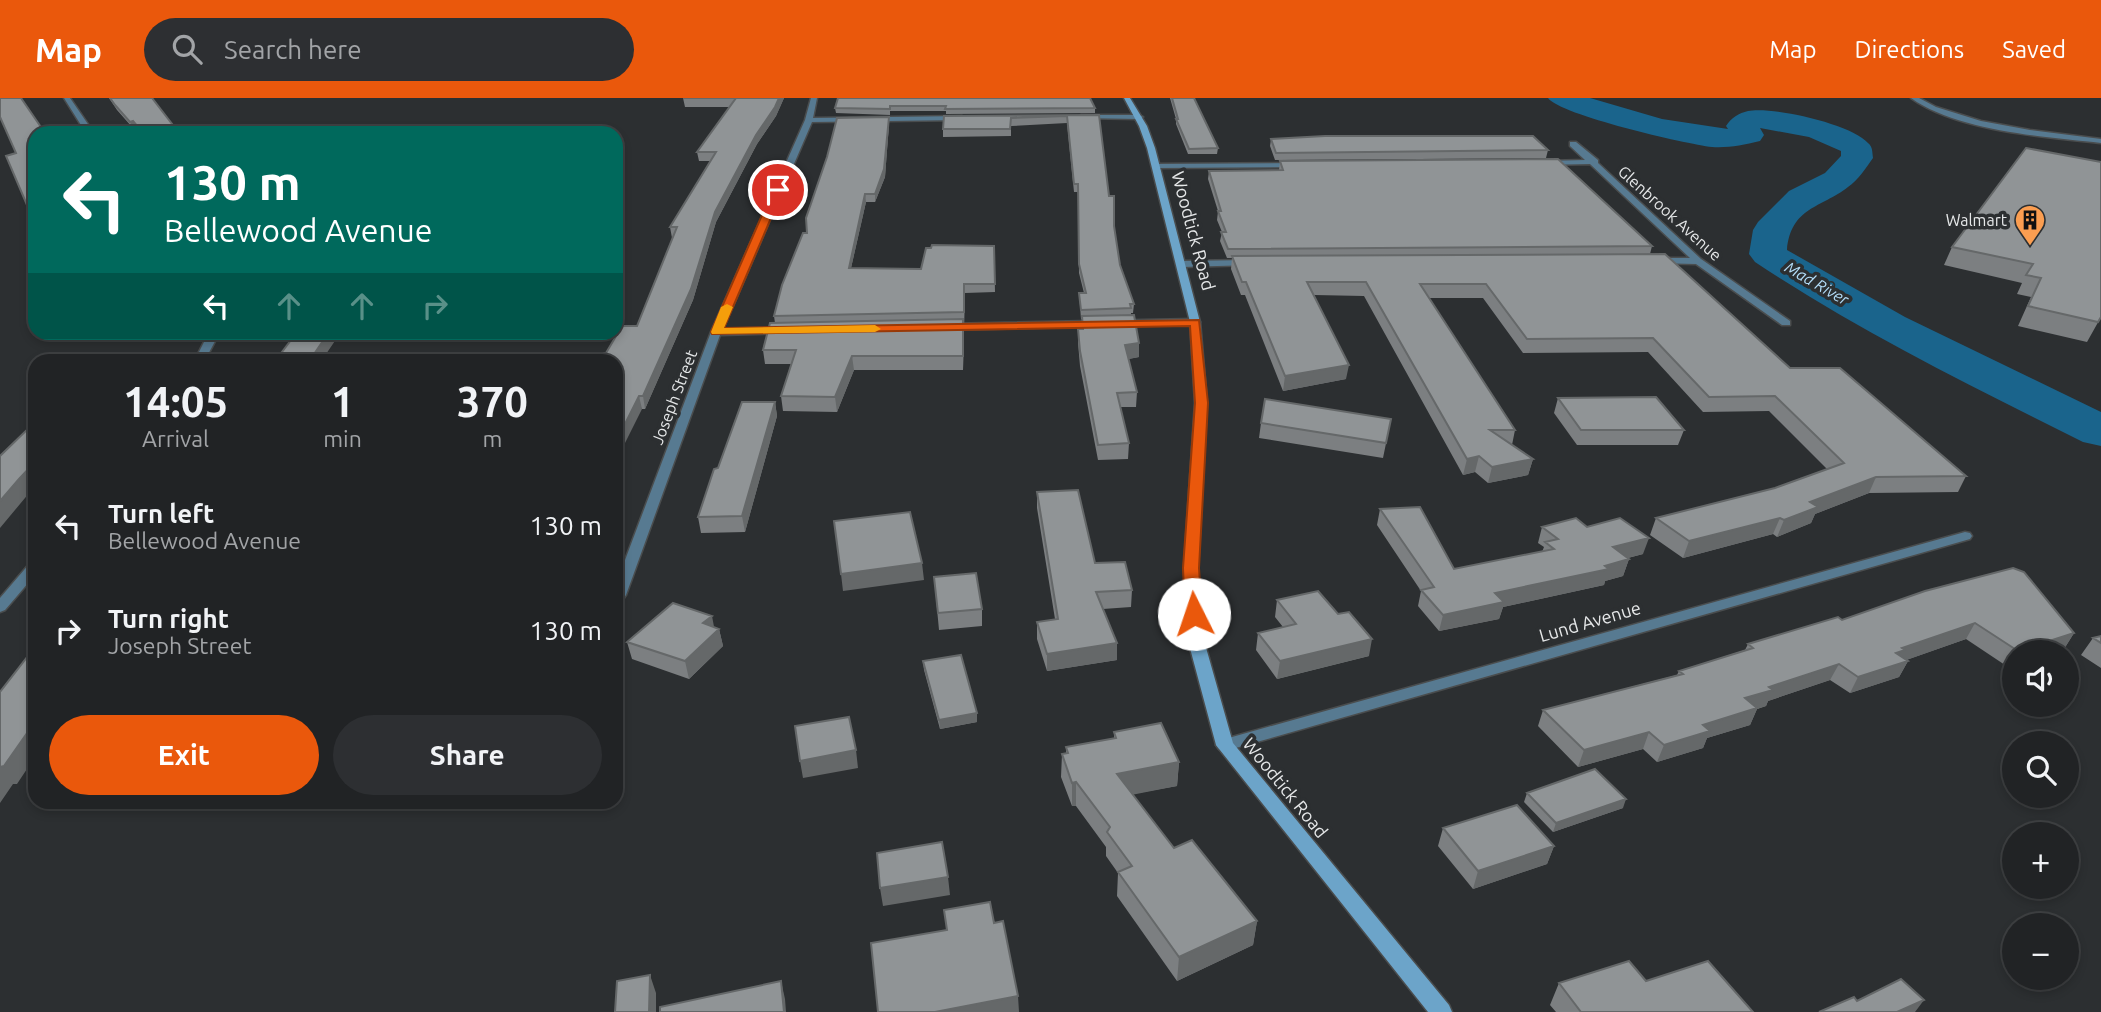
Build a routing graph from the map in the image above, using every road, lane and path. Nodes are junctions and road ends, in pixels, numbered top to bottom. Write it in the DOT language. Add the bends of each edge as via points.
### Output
graph roads {
  1 [pos="67,98"];
  2 [pos="814,98"];
  3 [pos="1127,98"];
  4 [pos="1914,98"];
  5 [pos="1070,117"];
  6 [pos="1139,117"];
  7 [pos="974,118"];
  8 [pos="809,120"];
  9 [pos="85,126"];
  10 [pos="2101,141"];
  11 [pos="1573,144"];
  12 [pos="1595,162"];
  13 [pos="1540,163"];
  14 [pos="1307,164"];
  15 [pos="1156,166"];
  16 [pos="1643,261"];
  17 [pos="1698,261"];
  18 [pos="1265,263"];
  19 [pos="1182,264"];
  20 [pos="1195,322"];
  21 [pos="1786,323"];
  22 [pos="935,327"];
  23 [pos="799,330"];
  24 [pos="716,332"];
  25 [pos="1965,536"];
  26 [pos="28,574"];
  27 [pos="623,584"];
  28 [pos="0,607"];
  29 [pos="1225,745"];
  30 [pos="1441,1012"];
  1 -- 9 [label="street"];
  2 -- 8 [label="street, Joseph Street"];
  3 -- 6 [label="main road, Woodtick Road"];
  4 -- 10 [label="street" via="1978,121"];
  5 -- 6 [label="street"];
  6 -- 15 [label="main road, Woodtick Road"];
  7 -- 8 [label="street"];
  8 -- 24 [label="street, Joseph Street"];
  11 -- 12 [label="street, Glenbrook Avenue"];
  12 -- 13 [label="street"];
  12 -- 17 [label="street, Glenbrook Avenue"];
  14 -- 15 [label="street"];
  15 -- 19 [label="main road, Woodtick Road"];
  16 -- 17 [label="street"];
  17 -- 21 [label="street, Glenbrook Avenue"];
  18 -- 19 [label="street"];
  19 -- 20 [label="main road, Woodtick Road"];
  20 -- 22 [label="street"];
  20 -- 29 [label="main road, Woodtick Road" via="1201,403 1191,568 1195,637"];
  23 -- 24 [label="street"];
  24 -- 27 [label="street, Joseph Street"];
  25 -- 29 [label="street, Lund Avenue"];
  26 -- 28 [label="street"];
  29 -- 30 [label="main road, Woodtick Road"];
}
